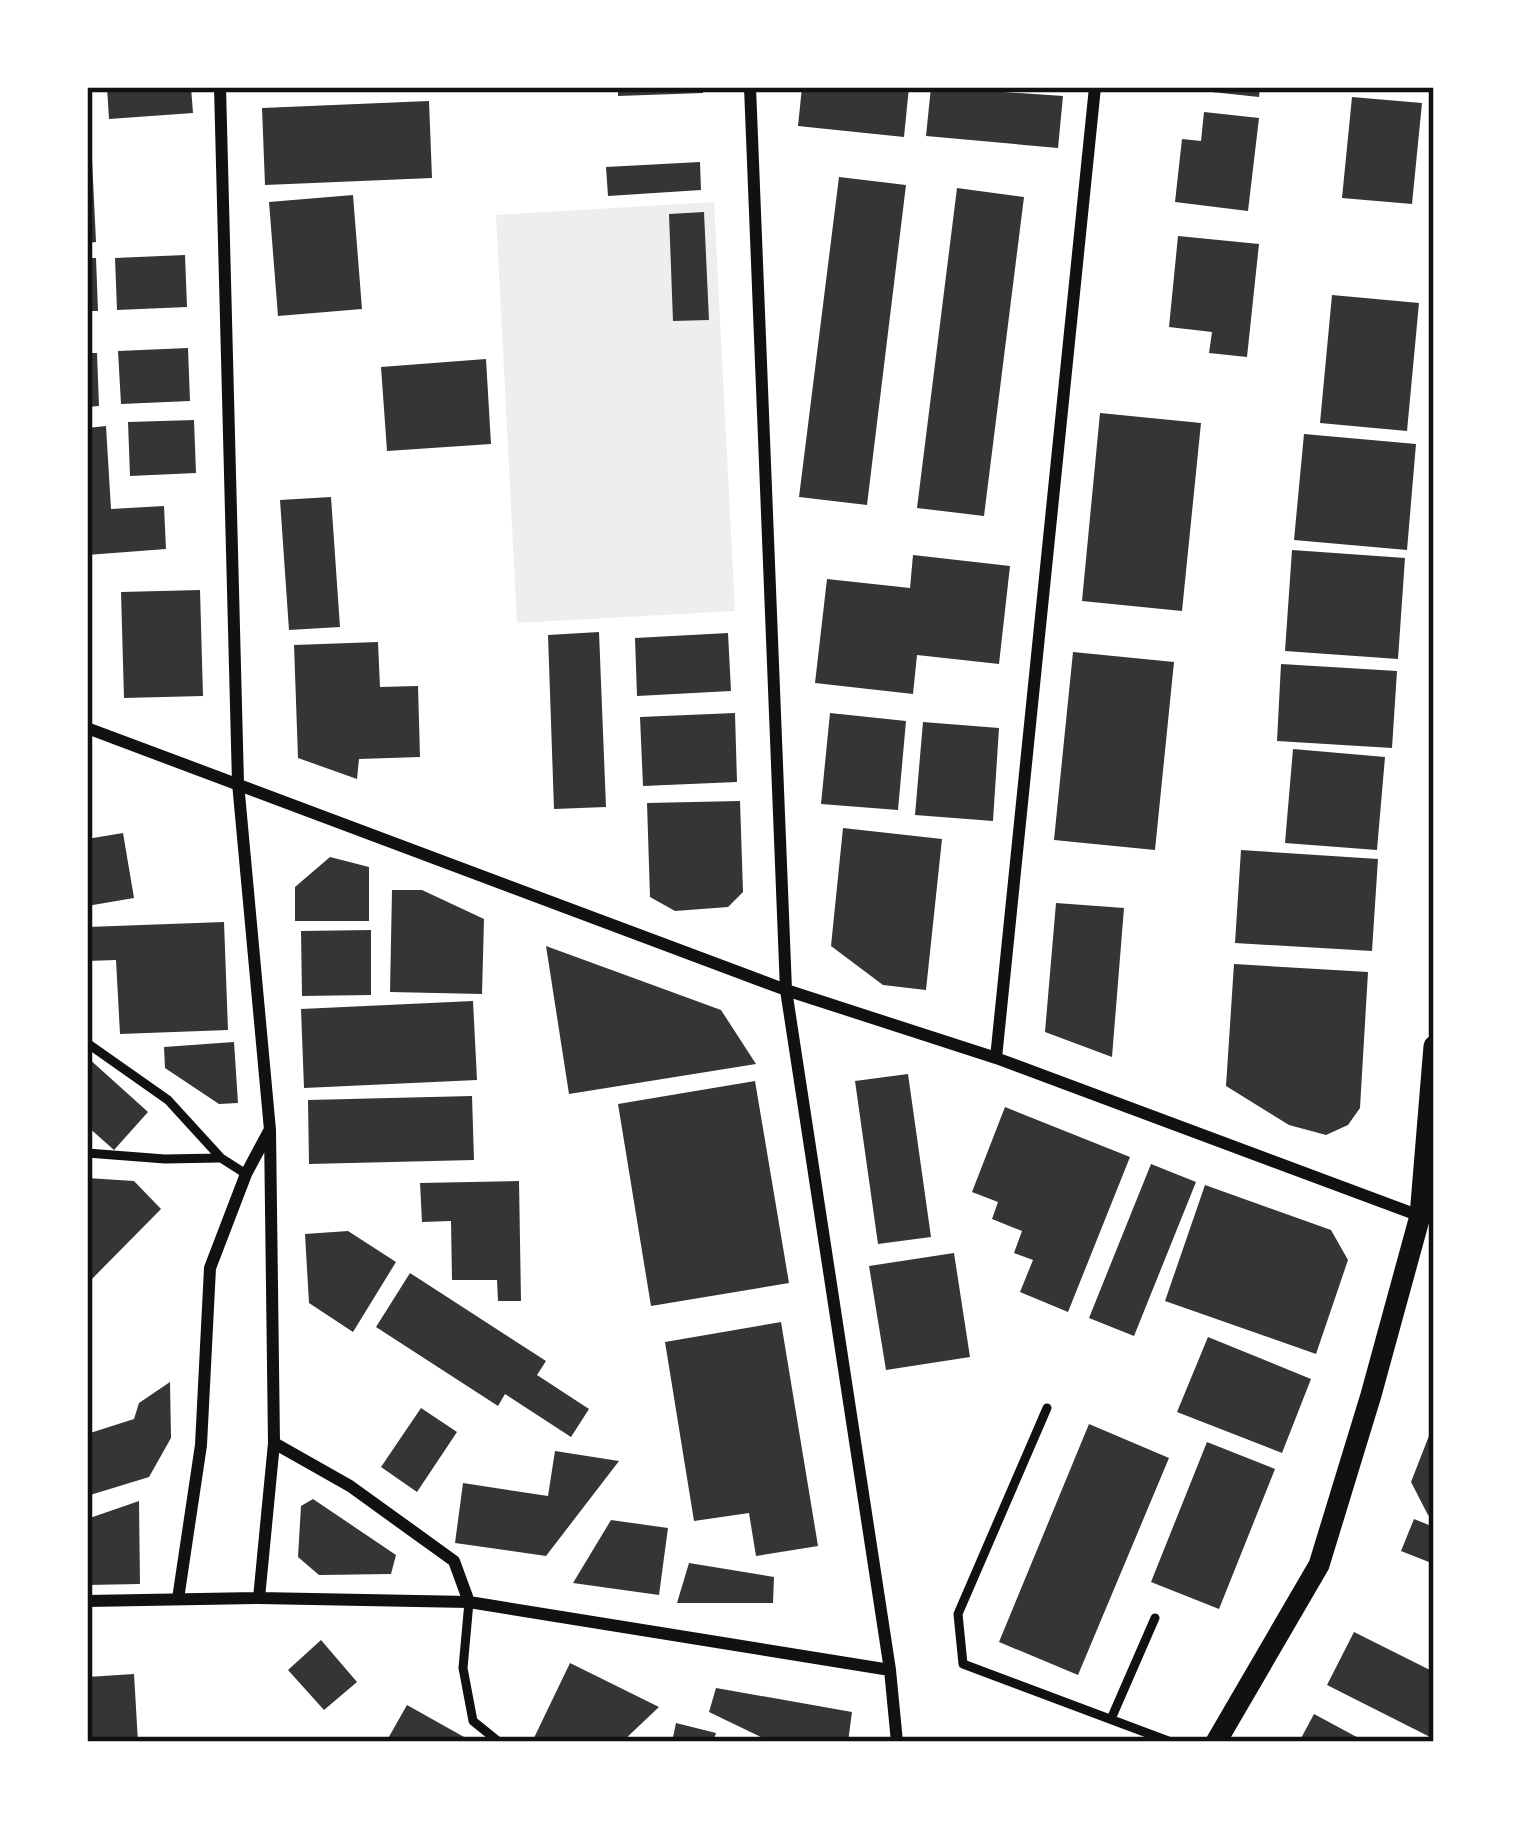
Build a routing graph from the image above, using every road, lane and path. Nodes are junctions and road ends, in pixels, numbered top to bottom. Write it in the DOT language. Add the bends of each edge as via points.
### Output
graph roads {
  1 [pos="220,87"];
  2 [pos="750,87"];
  3 [pos="1095,87"];
  4 [pos="87,728"];
  5 [pos="238,783"];
  6 [pos="786,990"];
  7 [pos="87,1043"];
  8 [pos="1434,1046"];
  9 [pos="996,1058"];
  10 [pos="270,1130"];
  11 [pos="87,1153"];
  12 [pos="220,1158"];
  13 [pos="246,1174"];
  14 [pos="1427,1219"];
  15 [pos="1047,1408"];
  16 [pos="274,1443"];
  17 [pos="259,1598"];
  18 [pos="178,1599"];
  19 [pos="87,1601"];
  20 [pos="469,1602"];
  21 [pos="1155,1618"];
  22 [pos="890,1670"];
  23 [pos="1111,1720"];
  24 [pos="499,1742"];
  25 [pos="896,1742"];
  26 [pos="1171,1742"];
  27 [pos="1216,1742"];
  1 -- 5 [label="street"];
  2 -- 6 [label="street"];
  3 -- 9 [label="street"];
  4 -- 5 [label="street"];
  5 -- 6 [label="street"];
  5 -- 10 [label="street"];
  6 -- 9 [label="street"];
  6 -- 22 [label="street"];
  7 -- 12 [label="lane" via="168,1100"];
  8 -- 14 [label="street"];
  9 -- 14 [label="street"];
  10 -- 13 [label="street"];
  10 -- 16 [label="street"];
  11 -- 12 [label="lane"];
  12 -- 13 [label="lane"];
  13 -- 18 [label="street" via="210,1268 201,1445"];
  14 -- 27 [label="street" via="1319,1565"];
  15 -- 23 [label="lane" via="958,1613 963,1664"];
  16 -- 17 [label="street"];
  16 -- 20 [label="street" via="454,1561"];
  17 -- 18 [label="street"];
  17 -- 20 [label="street"];
  18 -- 19 [label="street"];
  20 -- 22 [label="street"];
  20 -- 24 [label="lane" via="463,1668 473,1721"];
  21 -- 23 [label="lane"];
  22 -- 25 [label="street"];
  23 -- 26 [label="lane"];
}
